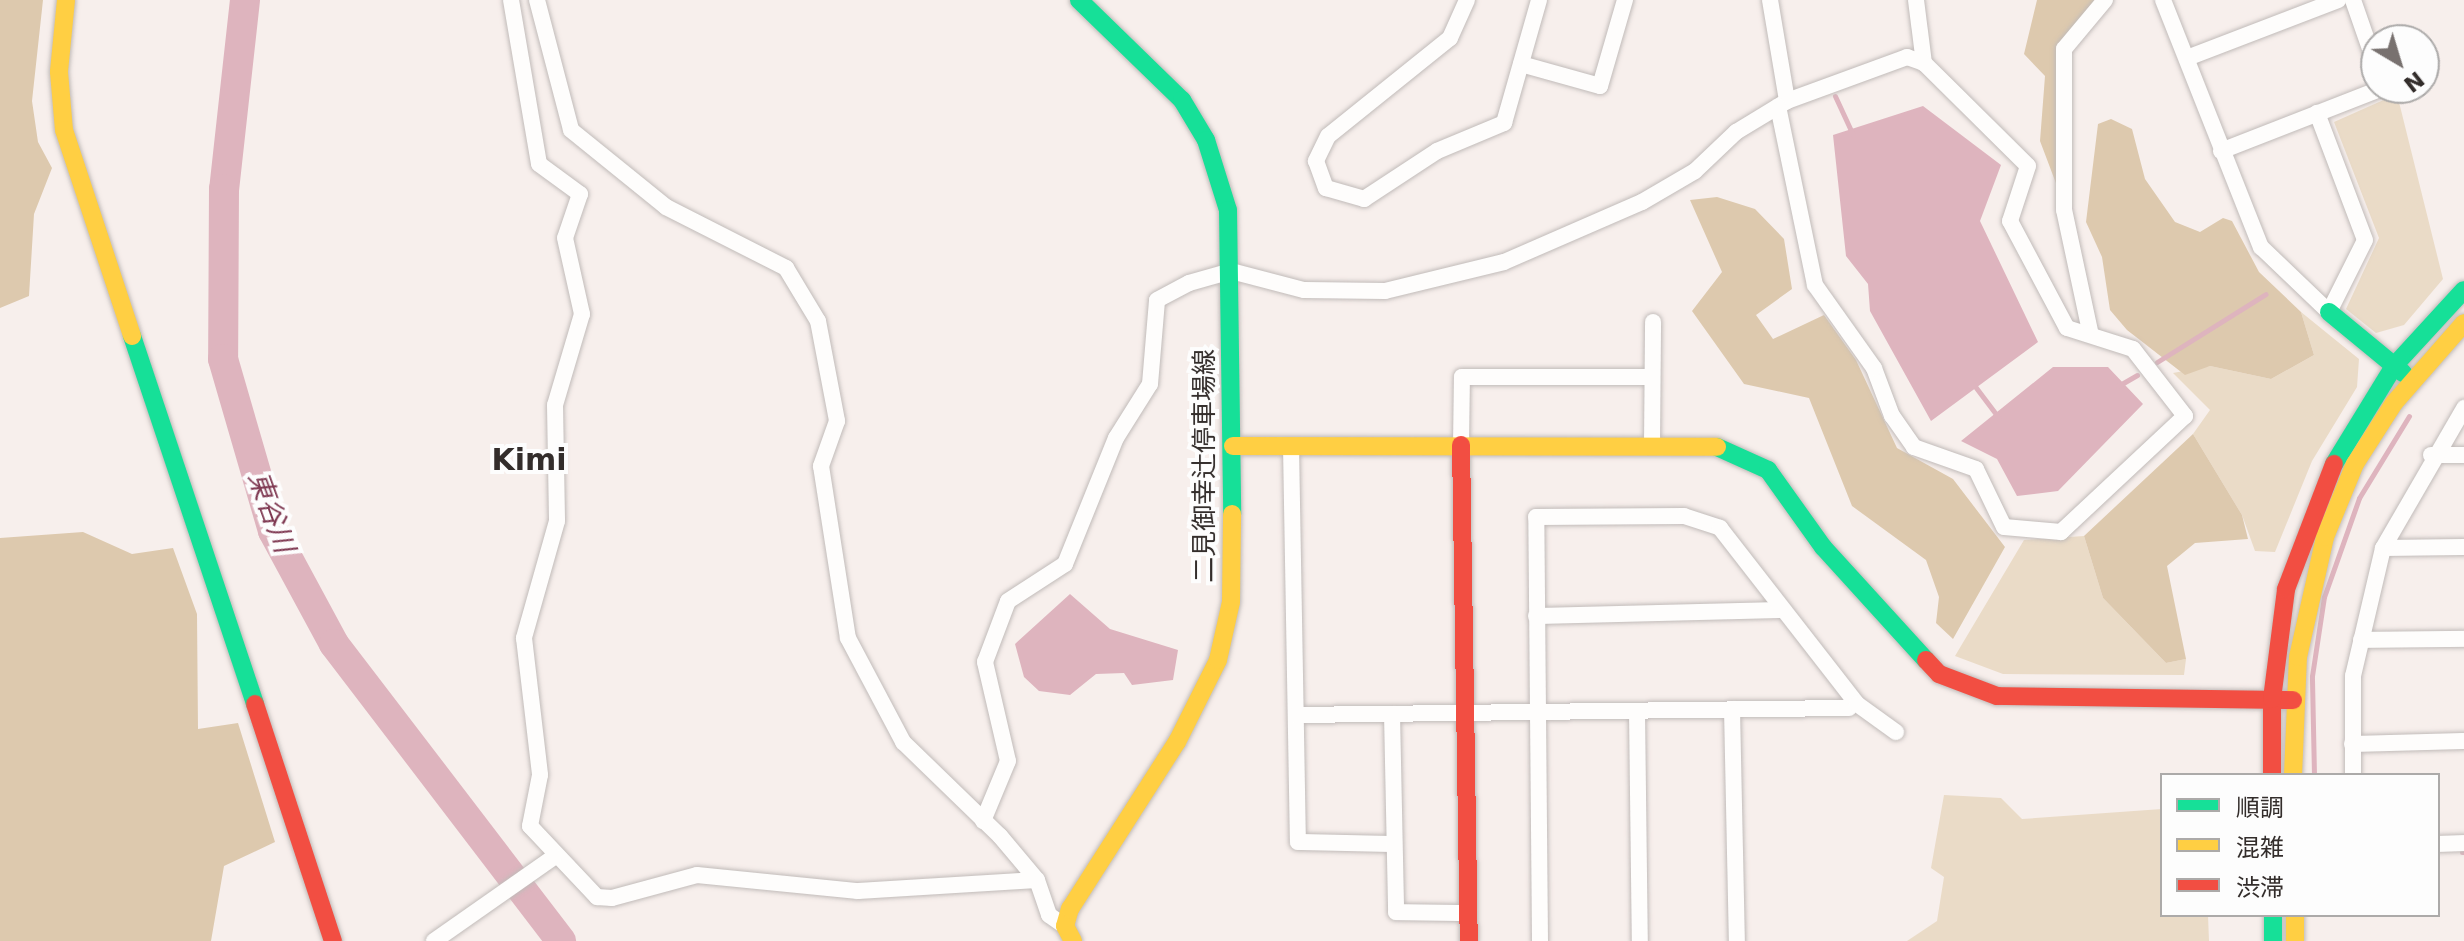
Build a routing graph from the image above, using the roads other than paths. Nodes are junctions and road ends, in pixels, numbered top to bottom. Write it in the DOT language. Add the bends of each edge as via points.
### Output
graph roads {
  1 [pos="66,0"];
  2 [pos="511,0"];
  3 [pos="537,0"];
  4 [pos="1079,0"];
  5 [pos="1467,0"];
  6 [pos="1539,0"];
  7 [pos="1625,0"];
  8 [pos="1916,0"];
  9 [pos="2105,0"];
  10 [pos="2163,0"];
  11 [pos="2338,0"];
  12 [pos="2353,0"];
  13 [pos="1769,1"];
  14 [pos="2361,24"];
  15 [pos="2187,58"];
  16 [pos="1924,63"];
  17 [pos="1521,64"];
  18 [pos="2360,97"];
  19 [pos="1783,104"];
  20 [pos="2317,113"];
  21 [pos="2221,151"];
  22 [pos="1231,271"];
  23 [pos="2464,290"];
  24 [pos="2329,312"];
  25 [pos="1653,322"];
  26 [pos="2464,323"];
  27 [pos="2090,331"];
  28 [pos="2394,366"];
  29 [pos="1652,377"];
  30 [pos="2414,380"];
  31 [pos="2464,408"];
  32 [pos="1652,444"];
  33 [pos="1461,445"];
  34 [pos="1233,446"];
  35 [pos="1291,446"];
  36 [pos="2431,455"];
  37 [pos="2464,455"];
  38 [pos="2464,547"];
  39 [pos="2383,548"];
  40 [pos="1782,610"];
  41 [pos="1536,616"];
  42 [pos="2464,639"];
  43 [pos="2361,640"];
  44 [pos="2272,699"];
  45 [pos="2293,700"];
  46 [pos="1849,708"];
  47 [pos="1732,709"];
  48 [pos="1637,711"];
  49 [pos="1537,712"];
  50 [pos="1469,713"];
  51 [pos="1392,714"];
  52 [pos="1296,715"];
  53 [pos="1896,732"];
  54 [pos="2464,741"];
  55 [pos="2352,744"];
  56 [pos="2272,773"];
  57 [pos="2293,773"];
  58 [pos="2353,773"];
  59 [pos="983,821"];
  60 [pos="2464,843"];
  61 [pos="1394,844"];
  62 [pos="2440,844"];
  63 [pos="554,857"];
  64 [pos="1037,880"];
  65 [pos="1469,913"];
  66 [pos="2273,917"];
  67 [pos="2295,917"];
  68 [pos="1069,934"];
  69 [pos="333,941"];
  70 [pos="434,941"];
  71 [pos="1469,941"];
  72 [pos="1540,941"];
  73 [pos="1640,941"];
  74 [pos="1737,941"];
  75 [pos="2273,941"];
  76 [pos="2295,941"];
  1 -- 69 [label="street" via="59,72 64,130"];
  2 -- 63 [label="street" via="539,164 580,194 565,238 582,314 555,405 557,521 541,562 522,665 540,775 530,826"];
  3 -- 59 [label="street" via="571,130 666,207 786,268 818,321 837,421 821,466 848,638 903,742"];
  4 -- 22 [label="street, 二見御幸辻停車場線" via="1182,100 1206,140 1228,210"];
  5 -- 17 [label="street" via="1450,38 1328,136 1316,161 1326,188 1364,199 1437,151 1504,123"];
  6 -- 17 [label="street"];
  7 -- 17 [label="street" via="1600,86"];
  8 -- 16 [label="street"];
  9 -- 27 [label="street" via="2064,49 2064,210"];
  10 -- 15 [label="street"];
  11 -- 15 [label="street"];
  12 -- 14 [label="street"];
  13 -- 19 [label="street"];
  15 -- 21 [label="street"];
  16 -- 19 [label="street" via="1907,57 1875,65"];
  16 -- 27 [label="street" via="2028,166 2010,221 2067,328"];
  18 -- 20 [label="street"];
  19 -- 22 [label="street" via="1642,202 1504,262 1385,291 1304,290"];
  19 -- 27 [label="street" via="1815,285 1874,368 1892,416 1914,447 1976,469 2004,527 2061,532 2185,416 2133,349"];
  20 -- 21 [label="street"];
  20 -- 24 [label="street" via="2365,240"];
  21 -- 24 [label="street" via="2261,247"];
  22 -- 34 [label="street, 二見御幸辻停車場線"];
  22 -- 59 [label="street" via="1157,300 1150,384 1116,438 1080,537 1065,564 1008,601 985,662 1008,761"];
  23 -- 28 [label="street"];
  24 -- 28 [label="street"];
  25 -- 29 [label="street"];
  26 -- 30 [label="street"];
  28 -- 30 [label="street"];
  28 -- 44 [label="street" via="2329,472 2292,575"];
  29 -- 32 [label="street"];
  29 -- 33 [label="street" via="1462,377"];
  30 -- 45 [label="street" via="2355,464 2325,537 2306,604"];
  31 -- 36 [label="street"];
  32 -- 33 [label="street"];
  32 -- 44 [label="street" via="1721,447 1768,470 1823,547 1939,674 1997,696"];
  33 -- 35 [label="street"];
  33 -- 50 [label="street"];
  34 -- 35 [label="street"];
  34 -- 68 [label="street, 二見御幸辻停車場線" via="1231,602 1218,660"];
  35 -- 52 [label="street"];
  36 -- 37 [label="street"];
  36 -- 39 [label="street"];
  38 -- 39 [label="street"];
  39 -- 43 [label="street"];
  40 -- 41 [label="street"];
  40 -- 41 [label="street" via="1720,528 1684,516 1536,517"];
  40 -- 53 [label="street" via="1857,704"];
  41 -- 49 [label="street"];
  42 -- 43 [label="street"];
  43 -- 55 [label="street"];
  44 -- 45 [label="street"];
  44 -- 56 [label="street"];
  45 -- 57 [label="street"];
  46 -- 47 [label="street"];
  47 -- 48 [label="street"];
  47 -- 74 [label="street"];
  48 -- 49 [label="street"];
  48 -- 73 [label="street"];
  49 -- 50 [label="street"];
  49 -- 72 [label="street"];
  50 -- 51 [label="street"];
  50 -- 65 [label="street"];
  51 -- 52 [label="street"];
  51 -- 61 [label="street"];
  52 -- 61 [label="street" via="1298,842"];
  54 -- 55 [label="street"];
  55 -- 58 [label="street"];
  59 -- 64 [label="street"];
  60 -- 62 [label="street"];
  61 -- 65 [label="street" via="1396,912"];
  63 -- 64 [label="street" via="597,897 612,898 697,875 858,891"];
  63 -- 70 [label="street"];
  64 -- 68 [label="street" via="1049,915"];
  65 -- 71 [label="street"];
  66 -- 75 [label="street"];
  67 -- 76 [label="street"];
}
